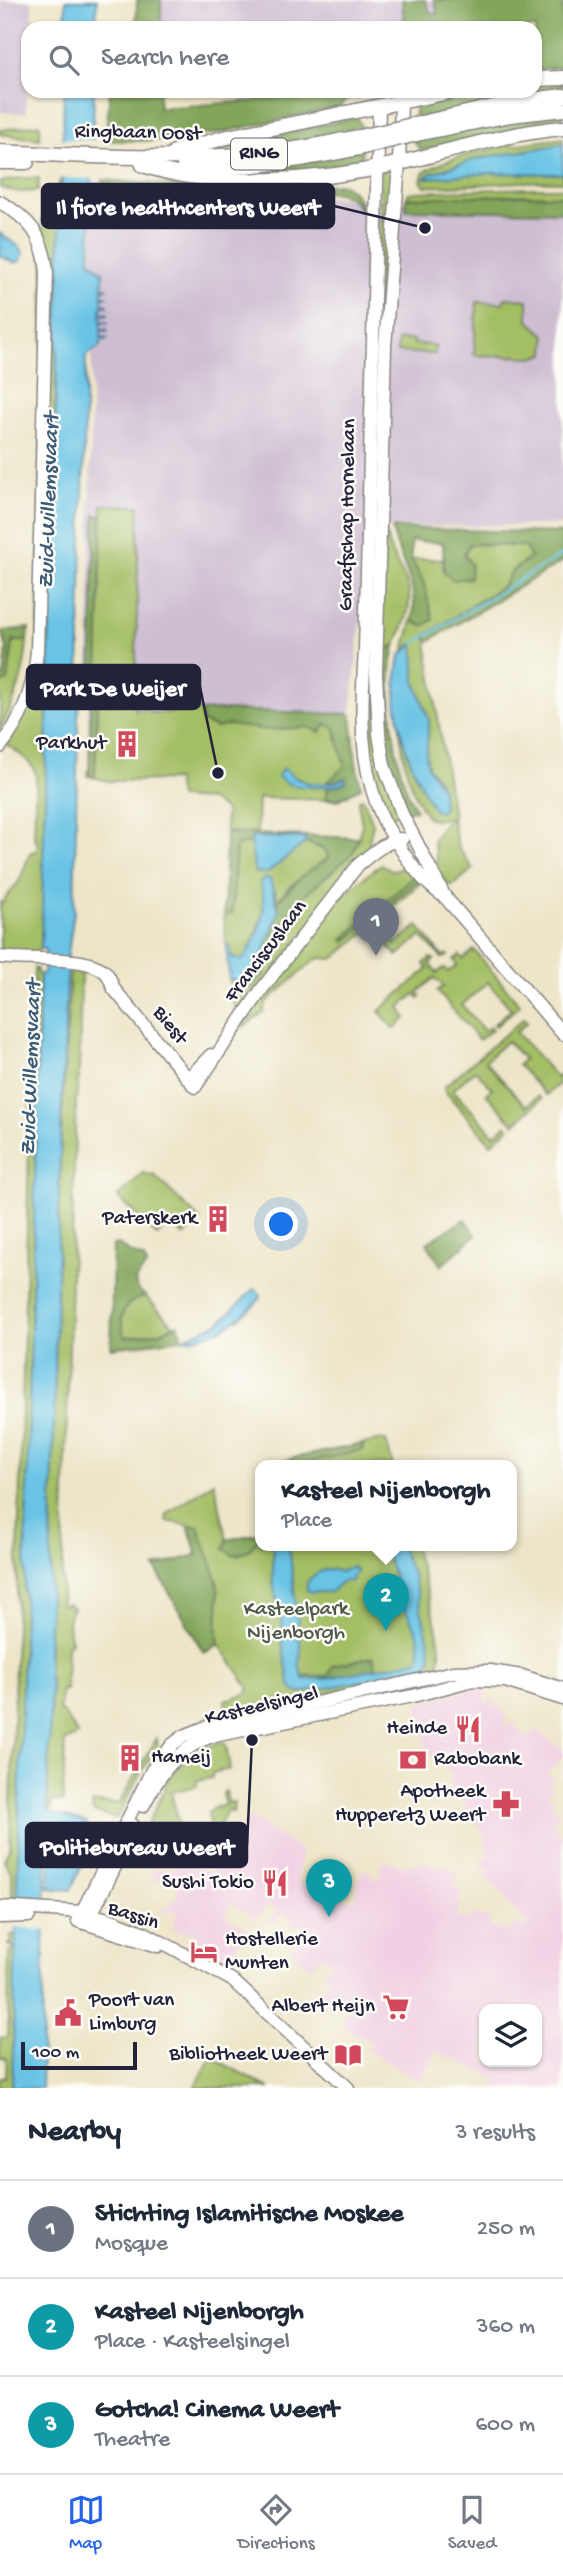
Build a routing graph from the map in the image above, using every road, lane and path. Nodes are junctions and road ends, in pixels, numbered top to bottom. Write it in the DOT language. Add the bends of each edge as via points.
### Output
graph roads {
  1 [pos="563,78"];
  2 [pos="542,79"];
  3 [pos="563,96"];
  4 [pos="423,98"];
  5 [pos="401,103"];
  6 [pos="379,108"];
  7 [pos="563,108"];
  8 [pos="421,128"];
  9 [pos="563,128"];
  10 [pos="0,152"];
  11 [pos="33,158"];
  12 [pos="148,159"];
  13 [pos="0,162"];
  14 [pos="399,164"];
  15 [pos="379,168"];
  16 [pos="0,202"];
  17 [pos="0,747"];
  18 [pos="412,837"];
  19 [pos="398,843"];
  20 [pos="446,897"];
  21 [pos="0,957"];
  22 [pos="563,1034"];
  23 [pos="191,1083"];
  24 [pos="454,1677"];
  25 [pos="563,1689"];
  26 [pos="563,1699"];
  27 [pos="0,1907"];
  28 [pos="15,1912"];
  29 [pos="85,1916"];
  30 [pos="0,1917"];
  31 [pos="348,2088"];
  1 -- 2 [label="main road"];
  3 -- 8 [label="main road, Ringbaan Oost / RING" via="516,102"];
  4 -- 5 [label="main road"];
  5 -- 6 [label="main road"];
  5 -- 14 [label="street, Graafschap Hornelaan"];
  6 -- 12 [label="main road" via="223,138"];
  6 -- 15 [label="street, Graafschap Hornelaan"];
  7 -- 8 [label="main road, Ringbaan Oost / RING"];
  8 -- 12 [label="main road, Ringbaan Oost / RING, bridge" via="300,160 194,168"];
  9 -- 14 [label="main road"];
  10 -- 11 [label="main road, Ringbaan Oost / RING"];
  11 -- 12 [label="main road, Ringbaan Oost / RING"];
  11 -- 13 [label="main road, Ringbaan Oost / RING"];
  12 -- 15 [label="main road" via="171,175 240,180"];
  14 -- 15 [label="main road"];
  14 -- 18 [label="street, Graafschap Hornelaan" via="385,347 377,706 388,777"];
  15 -- 19 [label="street, Graafschap Hornelaan" via="361,706 363,749 372,791"];
  16 -- 17 [label="street" via="28,222 44,251 47,272 37,651 28,699"];
  18 -- 19 [label="street, Franciscuslaan"];
  18 -- 20 [label="street, Graafschap Hornelaan"];
  19 -- 20 [label="street, Graafschap Hornelaan" via="422,879"];
  19 -- 23 [label="street, Franciscuslaan" via="374,852 358,865 203,1078"];
  20 -- 22 [label="street, Graafschap Hornelaan"];
  21 -- 23 [label="street, Biest" via="86,963 114,989"];
  24 -- 25 [label="street" via="490,1671"];
  24 -- 26 [label="street" via="505,1681"];
  24 -- 29 [label="street, Kasteelsingel" via="413,1696 209,1737 194,1744 159,1776"];
  27 -- 28 [label="street"];
  28 -- 29 [label="street, Bassin"];
  28 -- 30 [label="street"];
  29 -- 31 [label="street, Bassin" via="172,1949 232,1980"];
}
